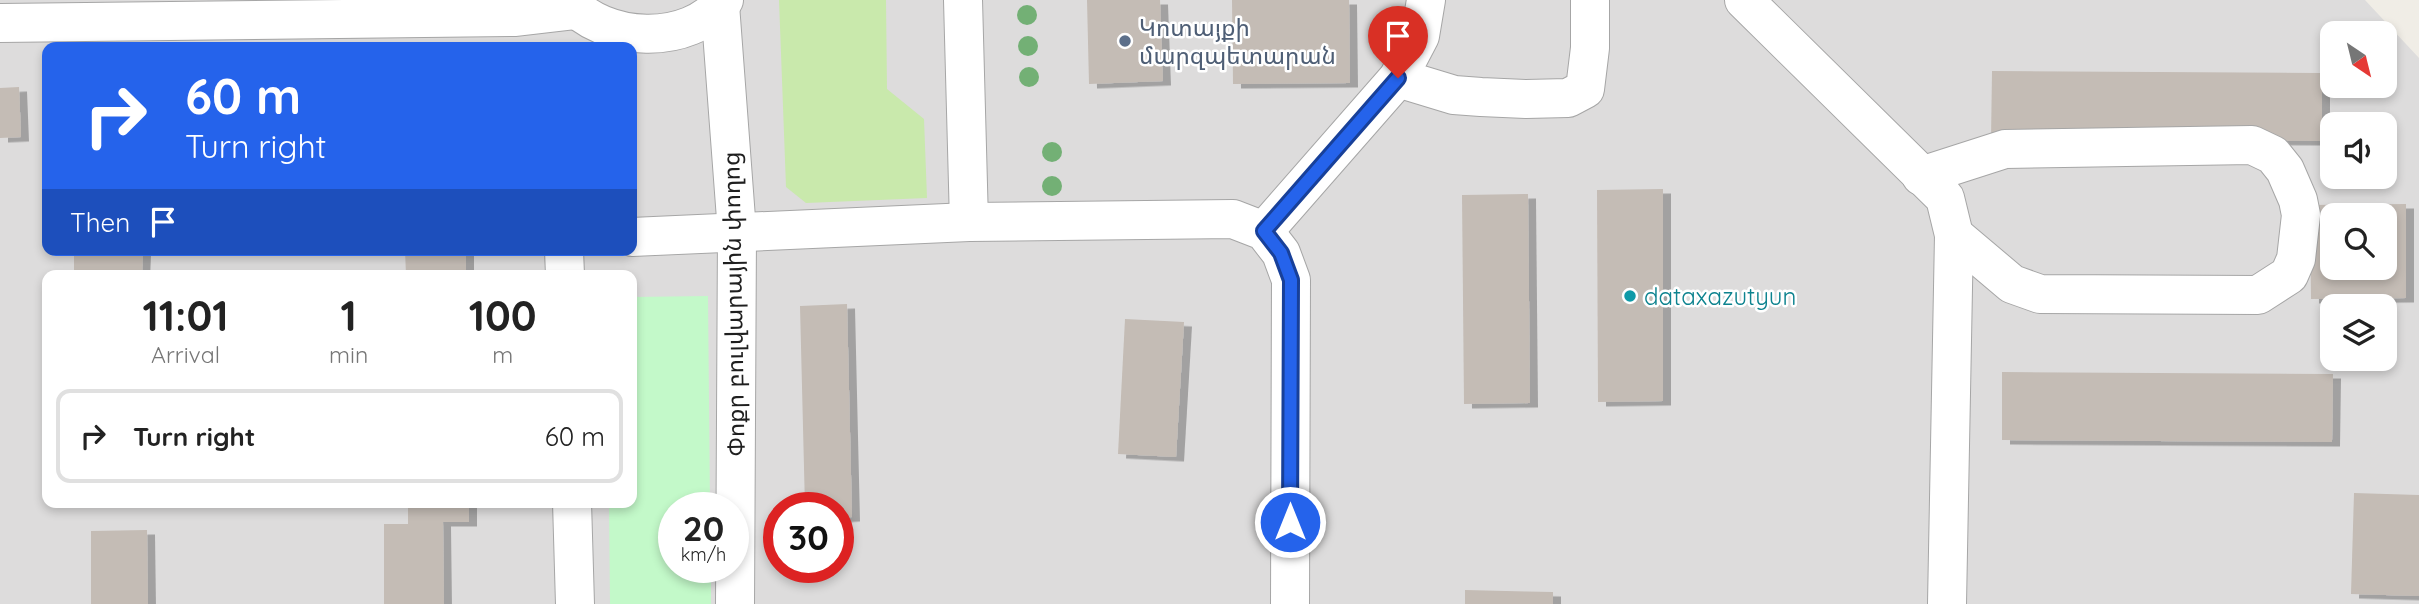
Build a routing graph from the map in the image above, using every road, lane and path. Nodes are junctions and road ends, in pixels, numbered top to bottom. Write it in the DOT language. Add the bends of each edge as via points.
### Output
graph roads {
  1 [pos="963,0"];
  2 [pos="1426,0"];
  3 [pos="1590,0"];
  4 [pos="1744,0"];
  5 [pos="722,3"];
  6 [pos="572,5"];
  7 [pos="0,23"];
  8 [pos="620,40"];
  9 [pos="1398,78"];
  10 [pos="1921,176"];
  11 [pos="969,222"];
  12 [pos="1264,231"];
  13 [pos="737,232"];
  14 [pos="1954,235"];
  15 [pos="637,237"];
  16 [pos="572,508"];
  17 [pos="575,604"];
  18 [pos="735,604"];
  19 [pos="1290,604"];
  20 [pos="1947,604"];
  1 -- 11 [label="street"];
  2 -- 9 [label="street" via="1420,36"];
  3 -- 9 [label="street" via="1585,89 1568,98 1454,95"];
  4 -- 10 [label="street"];
  5 -- 8 [label="street" via="699,21 674,31"];
  5 -- 13 [label="street, Փոքր բուլվարային փողոց"];
  6 -- 7 [label="street" via="516,17"];
  6 -- 8 [label="street"];
  9 -- 12 [label="street"];
  10 -- 14 [label="street" via="1945,198"];
  10 -- 14 [label="street" via="2005,149 2252,145 2273,155 2285,170 2301,215 2296,259 2289,275 2258,295 2040,294 2012,284"];
  11 -- 12 [label="street" via="1233,219"];
  11 -- 13 [label="street"];
  12 -- 19 [label="street" via="1281,253 1291,280"];
  13 -- 15 [label="street"];
  13 -- 18 [label="street, Փոքր բուլվարային փողոց"];
  14 -- 20 [label="street"];
  16 -- 17 [label="street"];
}
